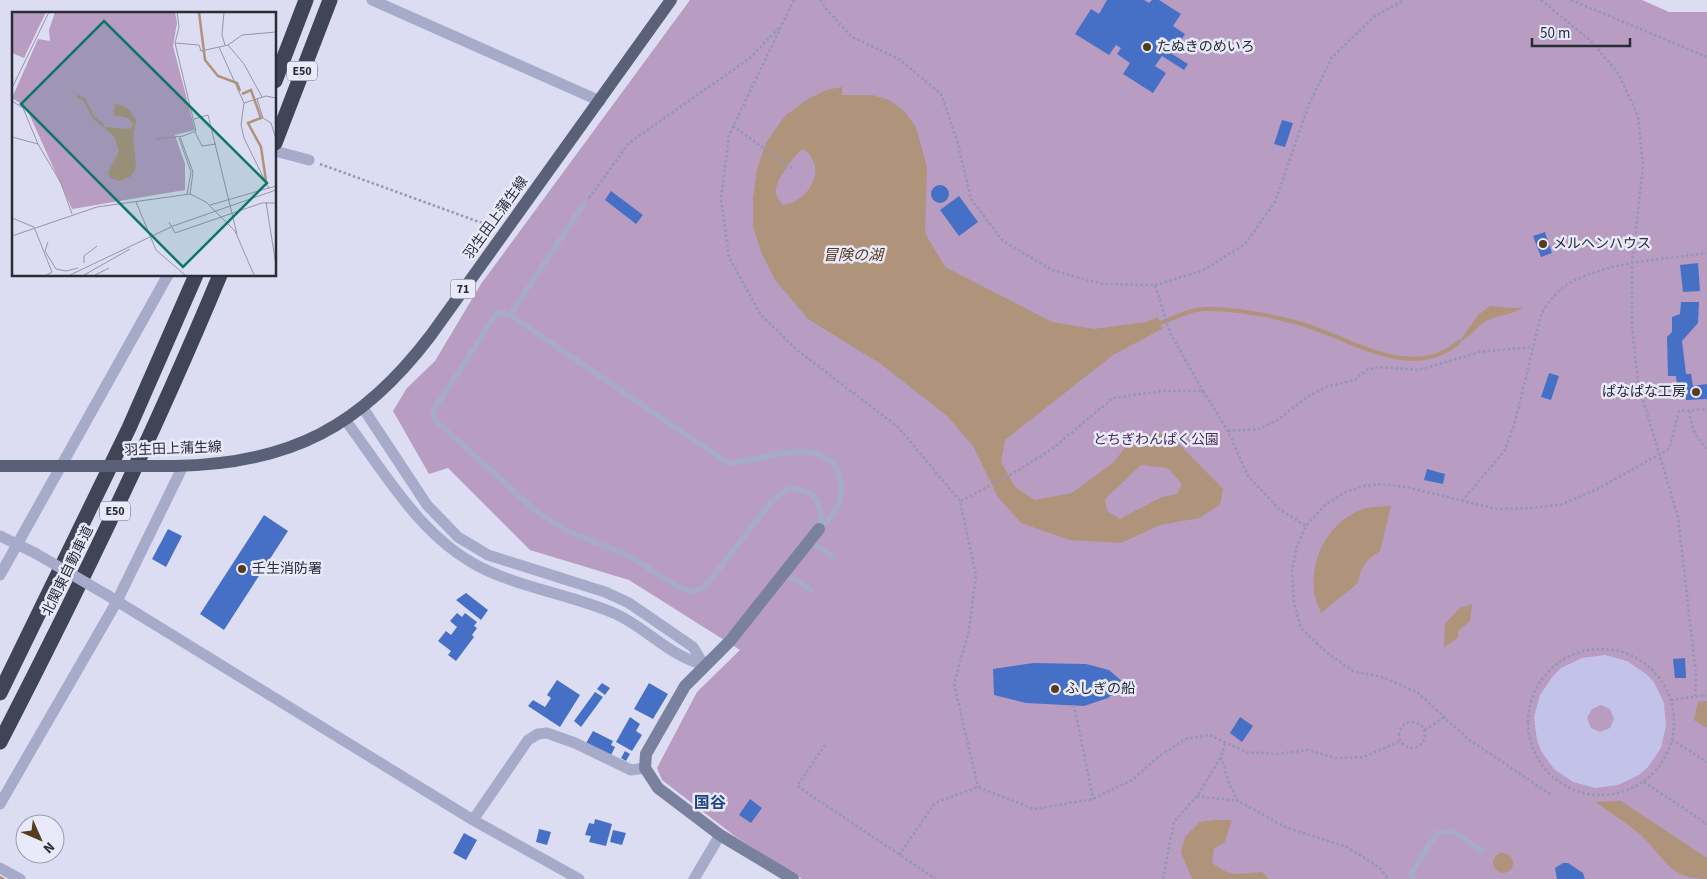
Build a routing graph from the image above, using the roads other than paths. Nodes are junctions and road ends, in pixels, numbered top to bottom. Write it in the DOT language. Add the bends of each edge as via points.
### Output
graph roads {
  1 [pos="306,0"];
  2 [pos="330,0"];
  3 [pos="372,0"];
  4 [pos="671,0"];
  5 [pos="276,78"];
  6 [pos="600,101"];
  7 [pos="276,140"];
  8 [pos="276,150"];
  9 [pos="309,160"];
  10 [pos="583,205"];
  11 [pos="167,276"];
  12 [pos="196,276"];
  13 [pos="220,276"];
  14 [pos="510,315"];
  15 [pos="363,408"];
  16 [pos="346,420"];
  17 [pos="0,466"];
  18 [pos="67,466"];
  19 [pos="179,466"];
  20 [pos="819,529"];
  21 [pos="0,536"];
  22 [pos="809,541"];
  23 [pos="16,545"];
  24 [pos="833,557"];
  25 [pos="784,573"];
  26 [pos="0,575"];
  27 [pos="811,590"];
  28 [pos="111,599"];
  29 [pos="704,665"];
  30 [pos="0,693"];
  31 [pos="0,742"];
  32 [pos="645,768"];
  33 [pos="0,804"];
  34 [pos="473,820"];
  35 [pos="720,835"];
  36 [pos="1481,851"];
  37 [pos="0,868"];
  38 [pos="20,879"];
  39 [pos="579,879"];
  40 [pos="694,879"];
  41 [pos="794,879"];
  42 [pos="1414,879"];
  1 -- 5 [label="highway, E50"];
  2 -- 7 [label="highway, E50"];
  3 -- 6 [label="street"];
  4 -- 6 [label="main road, 羽生田上蒲生線 / 71"];
  6 -- 15 [label="main road, 羽生田上蒲生線 / 71" via="410,363"];
  8 -- 9 [label="street"];
  10 -- 14 [label="lane"];
  11 -- 18 [label="street"];
  12 -- 30 [label="highway, 北関東自動車道 / E50" via="129,428"];
  13 -- 31 [label="highway, 北関東自動車道 / E50" via="89,566"];
  14 -- 20 [label="lane" via="728,463 798,450 822,455 839,474 842,495 828,522"];
  14 -- 20 [label="lane" via="497,313 433,411 435,420 537,512 565,530 631,558 691,592 704,588 772,501 789,488 812,493 820,504 822,517"];
  15 -- 16 [label="main road, 羽生田上蒲生線 / 71"];
  15 -- 29 [label="street" via="427,505 458,537 488,555 605,592 629,603 693,647"];
  16 -- 19 [label="main road, 羽生田上蒲生線 / 71" via="254,459"];
  16 -- 29 [label="street" via="415,515 447,547 481,568 622,617 685,660"];
  17 -- 18 [label="main road, 羽生田上蒲生線 / 71"];
  18 -- 19 [label="main road, 羽生田上蒲生線 / 71, bridge"];
  18 -- 23 [label="street"];
  19 -- 28 [label="street"];
  20 -- 22 [label="street"];
  21 -- 23 [label="street"];
  22 -- 24 [label="lane"];
  22 -- 25 [label="street"];
  23 -- 26 [label="street"];
  23 -- 28 [label="street, bridge" via="35,552"];
  25 -- 27 [label="lane"];
  25 -- 29 [label="street" via="730,641"];
  28 -- 33 [label="street"];
  28 -- 34 [label="street"];
  29 -- 32 [label="street" via="685,686 646,754"];
  32 -- 34 [label="street" via="631,770 575,743 547,733 538,734 528,740"];
  32 -- 35 [label="street" via="658,788"];
  34 -- 39 [label="street"];
  35 -- 40 [label="street"];
  35 -- 41 [label="street"];
  36 -- 42 [label="lane" via="1452,831 1437,834 1410,873"];
  37 -- 38 [label="street"];
}
